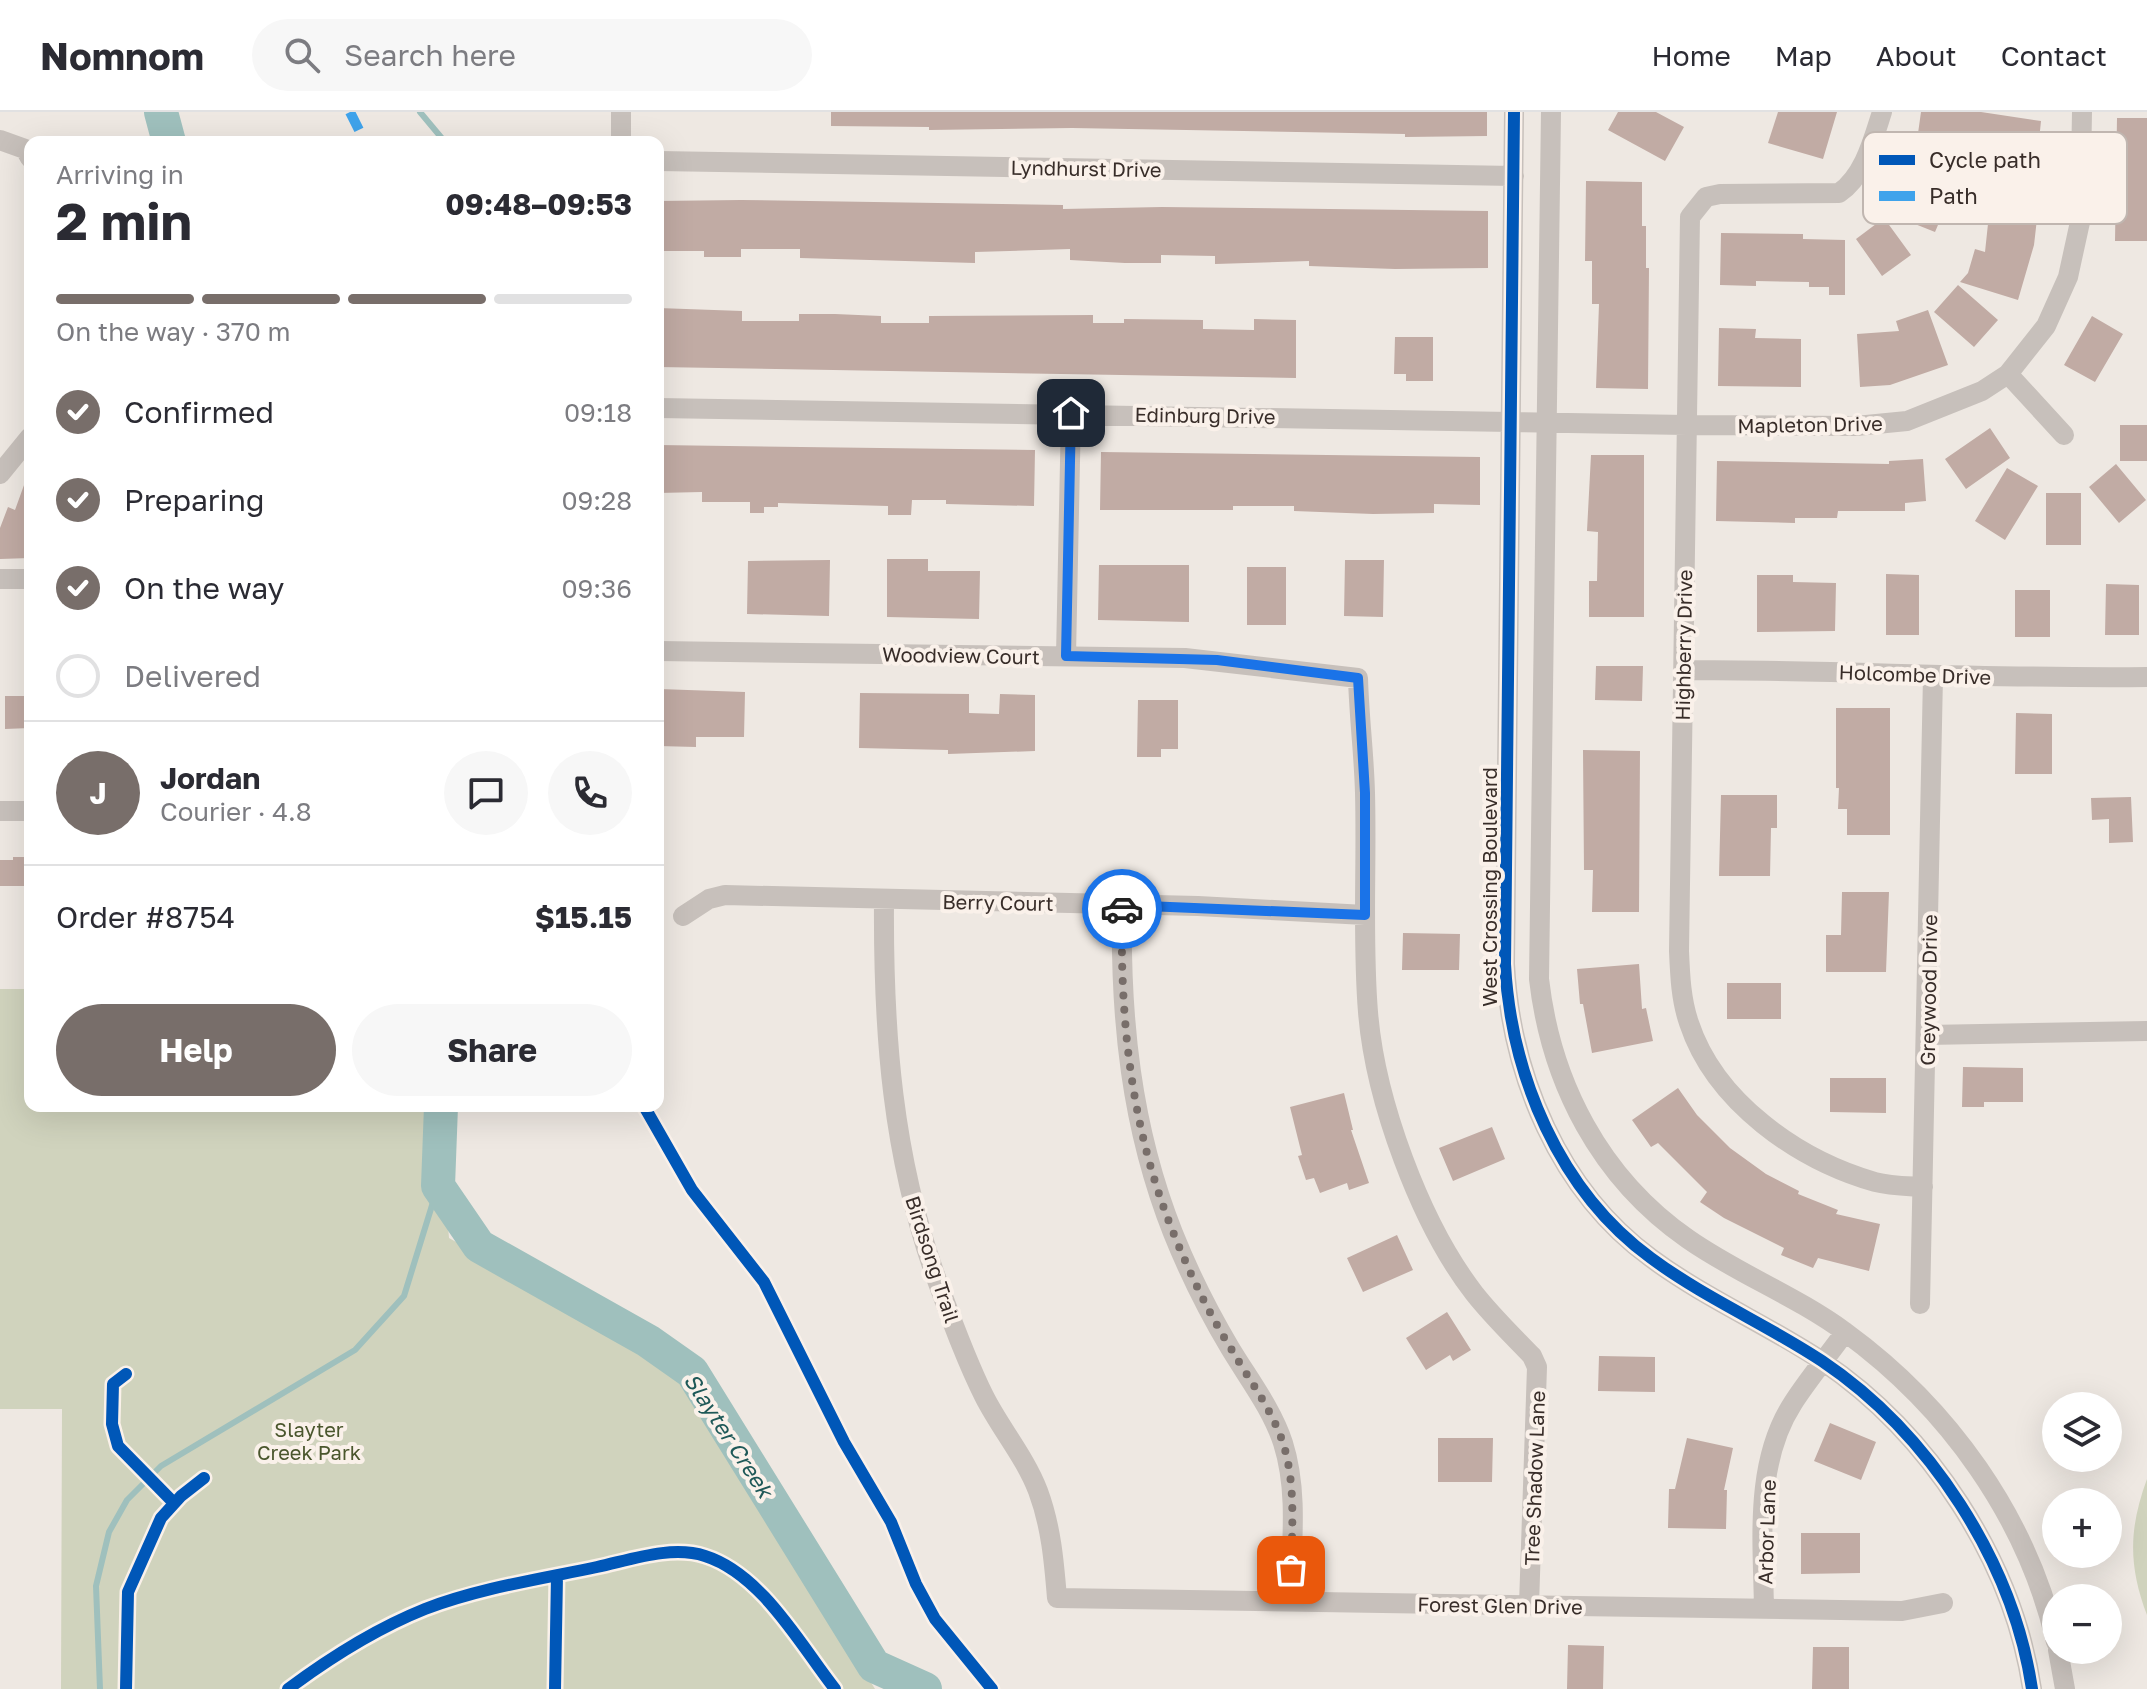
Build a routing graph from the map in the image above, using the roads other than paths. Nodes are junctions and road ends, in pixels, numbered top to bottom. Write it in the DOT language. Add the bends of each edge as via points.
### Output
graph roads {
  1 [pos="621,112"];
  2 [pos="1514,112"];
  3 [pos="1551,112"];
  4 [pos="1882,112"];
  5 [pos="2082,112"];
  6 [pos="1874,132"];
  7 [pos="2082,132"];
  8 [pos="621,136"];
  9 [pos="0,140"];
  10 [pos="24,149"];
  11 [pos="664,161"];
  12 [pos="1863,161"];
  13 [pos="1514,176"];
  14 [pos="2080,224"];
  15 [pos="2008,374"];
  16 [pos="664,408"];
  17 [pos="1071,413"];
  18 [pos="1512,420"];
  19 [pos="1545,421"];
  20 [pos="1686,425"];
  21 [pos="2064,435"];
  22 [pos="24,444"];
  23 [pos="0,474"];
  24 [pos="0,579"];
  25 [pos="24,579"];
  26 [pos="664,651"];
  27 [pos="1066,656"];
  28 [pos="1683,670"];
  29 [pos="1933,676"];
  30 [pos="2147,677"];
  31 [pos="1358,678"];
  32 [pos="0,811"];
  33 [pos="24,811"];
  34 [pos="884,900"];
  35 [pos="1122,905"];
  36 [pos="1365,915"];
  37 [pos="683,916"];
  38 [pos="2147,1031"];
  39 [pos="1927,1035"];
  40 [pos="1923,1187"];
  41 [pos="1920,1304"];
  42 [pos="1845,1332"];
  43 [pos="1823,1362"];
  44 [pos="2042,1593"];
  45 [pos="1057,1598"];
  46 [pos="1290,1601"];
  47 [pos="1943,1603"];
  48 [pos="1529,1605"];
  49 [pos="1764,1609"];
  50 [pos="2061,1664"];
  51 [pos="2032,1689"];
  52 [pos="2065,1689"];
  1 -- 8 [label="street"];
  2 -- 13 [label="street, West Crossing Boulevard"];
  3 -- 19 [label="street"];
  4 -- 6 [label="street, Highberry Drive"];
  5 -- 7 [label="street, Mapleton Drive"];
  9 -- 10 [label="street"];
  11 -- 13 [label="street, Lyndhurst Drive"];
  12 -- 20 [label="street, Highberry Drive" via="1850,186 1839,193 1720,194 1706,197 1696,207 1689,234"];
  13 -- 18 [label="street, West Crossing Boulevard"];
  14 -- 15 [label="street, Mapleton Drive" via="2071,263 2046,326"];
  15 -- 20 [label="street, Mapleton Drive" via="1982,391 1907,421 1856,426"];
  15 -- 21 [label="street"];
  16 -- 17 [label="street, Edinburg Drive"];
  17 -- 18 [label="street, Edinburg Drive"];
  17 -- 27 [label="street"];
  18 -- 19 [label="street, Mapleton Drive"];
  18 -- 43 [label="street, West Crossing Boulevard" via="1505,964 1510,1020 1535,1105 1581,1187 1648,1257"];
  19 -- 20 [label="street, Mapleton Drive"];
  19 -- 42 [label="street" via="1539,979 1556,1065 1584,1126 1652,1210 1688,1240"];
  20 -- 28 [label="street, Highberry Drive"];
  22 -- 23 [label="street"];
  24 -- 25 [label="street"];
  26 -- 27 [label="street, Woodview Court"];
  27 -- 31 [label="street, Woodview Court" via="1201,659"];
  28 -- 29 [label="street, Holcombe Drive"];
  28 -- 40 [label="street, Highberry Drive" via="1679,951 1690,1027 1732,1095 1778,1134 1843,1171 1878,1183"];
  29 -- 30 [label="street, Holcombe Drive"];
  29 -- 39 [label="street, Greywood Drive"];
  31 -- 36 [label="street, Tree Shadow Lane"];
  32 -- 33 [label="street"];
  34 -- 35 [label="street, Berry Court"];
  34 -- 37 [label="street, Berry Court" via="725,895"];
  34 -- 45 [label="street, Birdsong Trail" via="888,1057 919,1224 975,1376 1037,1490 1053,1547"];
  35 -- 36 [label="street, Berry Court"];
  35 -- 46 [label="street" via="1124,1026 1142,1134 1192,1277 1282,1441 1292,1508"];
  36 -- 48 [label="street, Tree Shadow Lane" via="1372,1045 1401,1150 1458,1270 1537,1367"];
  38 -- 39 [label="street"];
  39 -- 40 [label="street, Greywood Drive"];
  40 -- 41 [label="street, Greywood Drive"];
  42 -- 43 [label="street, Arbor Lane"];
  42 -- 44 [label="street" via="1917,1393 1969,1453 2026,1553"];
  43 -- 49 [label="street, Arbor Lane" via="1792,1404 1775,1440 1763,1521"];
  43 -- 51 [label="street, West Crossing Boulevard" via="1892,1421 1962,1509 2005,1591"];
  45 -- 46 [label="street, Forest Glen Drive"];
  46 -- 48 [label="street, Forest Glen Drive"];
  47 -- 49 [label="street, Forest Glen Drive" via="1902,1611"];
  48 -- 49 [label="street, Forest Glen Drive"];
  50 -- 52 [label="street"];
}
